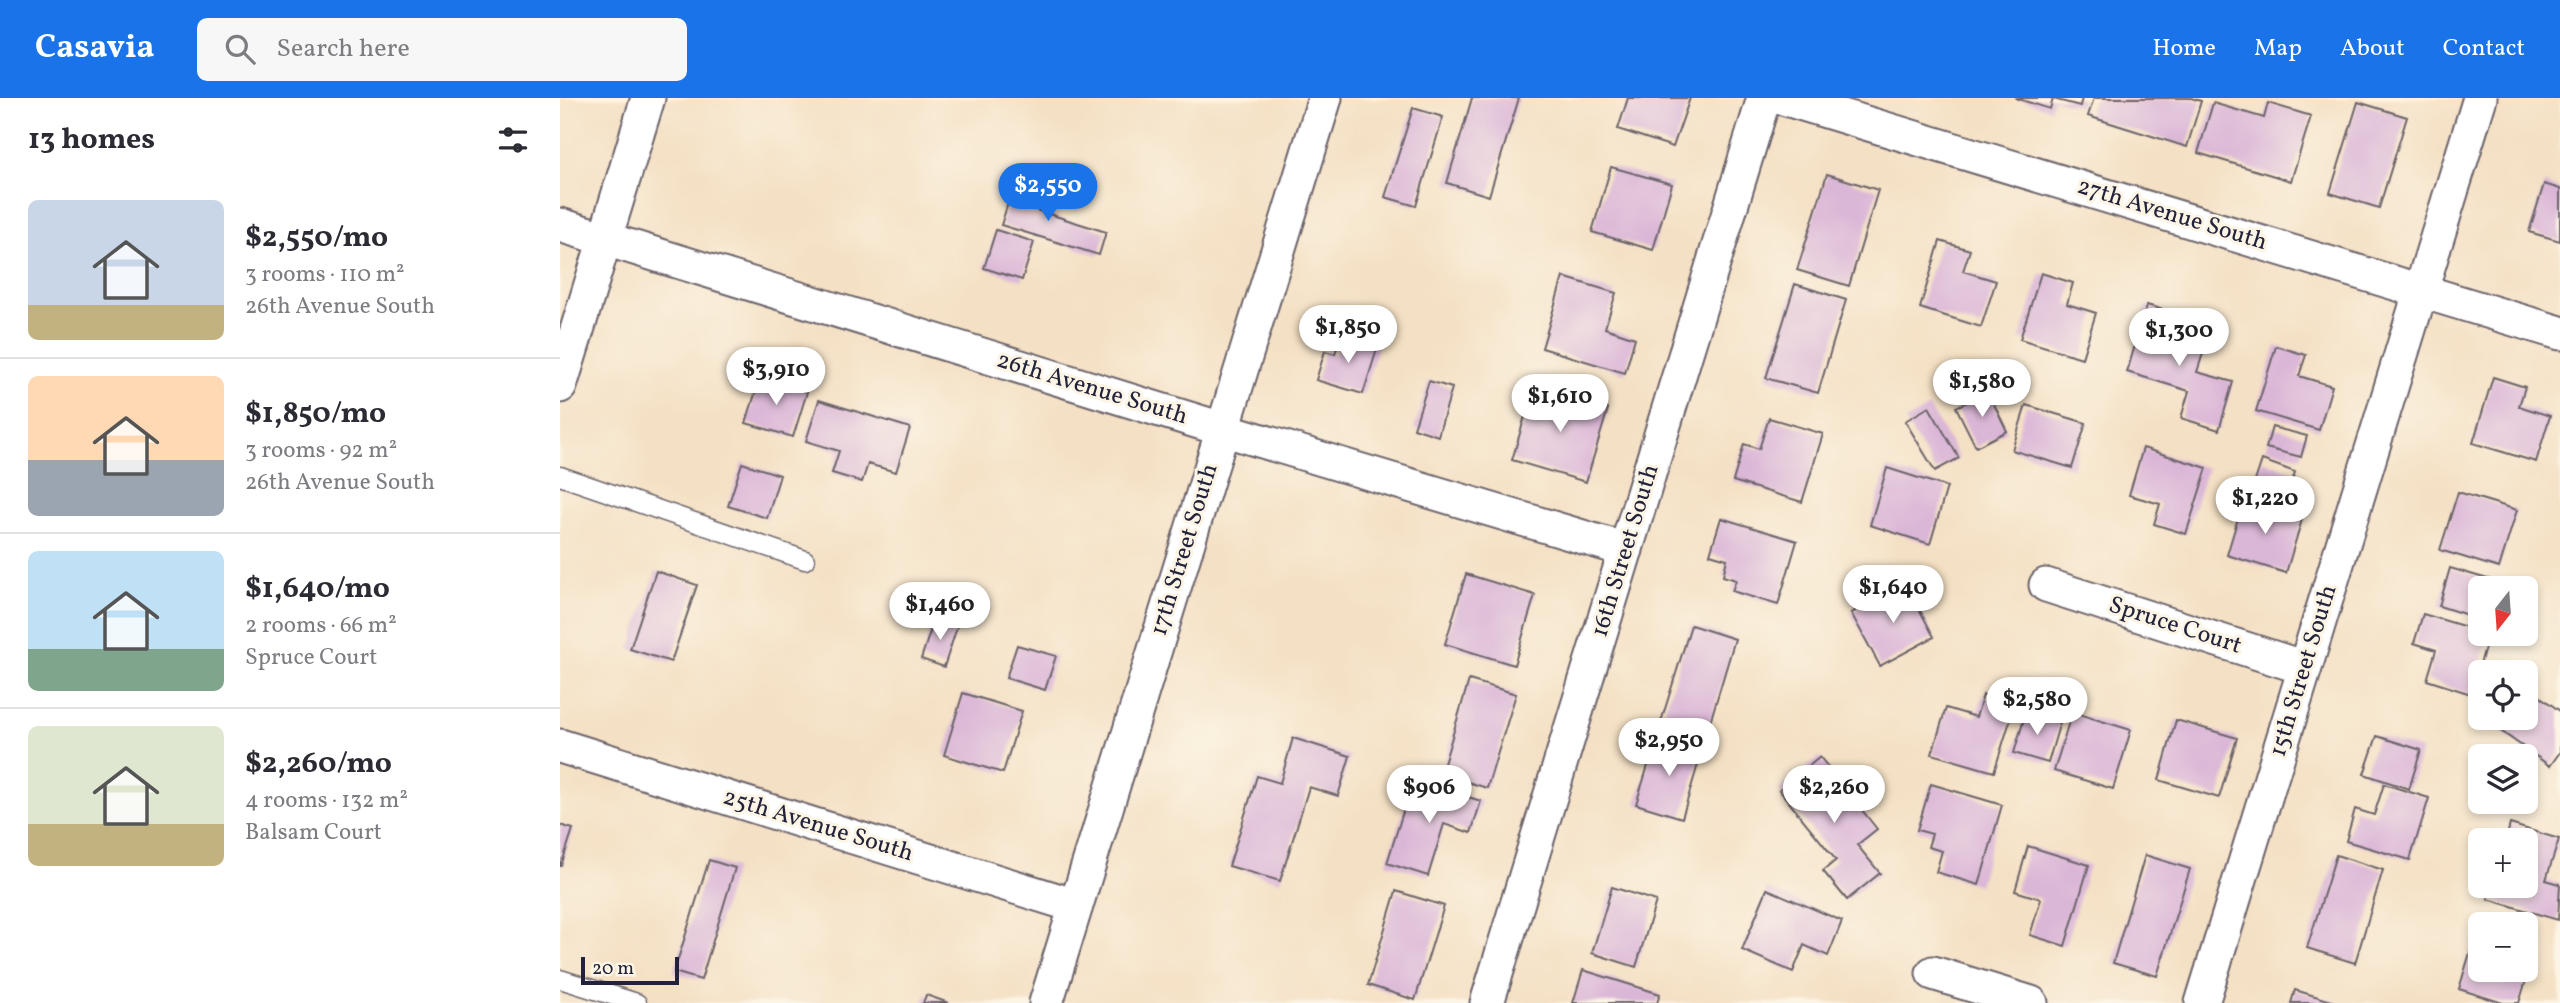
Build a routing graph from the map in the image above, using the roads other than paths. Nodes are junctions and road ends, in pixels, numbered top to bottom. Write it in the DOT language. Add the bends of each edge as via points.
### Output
graph roads {
  1 [pos="648,98"];
  2 [pos="1325,98"];
  3 [pos="1764,98"];
  4 [pos="1783,98"];
  5 [pos="2480,98"];
  6 [pos="560,225"];
  7 [pos="605,239"];
  8 [pos="2421,291"];
  9 [pos="2560,333"];
  10 [pos="560,386"];
  11 [pos="1222,429"];
  12 [pos="560,476"];
  13 [pos="1626,550"];
  14 [pos="805,561"];
  15 [pos="2046,585"];
  16 [pos="2305,667"];
  17 [pos="560,746"];
  18 [pos="1076,906"];
  19 [pos="1933,973"];
  20 [pos="560,979"];
  21 [pos="637,1003"];
  22 [pos="1046,1003"];
  23 [pos="1487,1003"];
  24 [pos="2031,1003"];
  25 [pos="2202,1003"];
  1 -- 7 [label="street"];
  2 -- 11 [label="street, 17th Street South"];
  3 -- 13 [label="street, 16th Street South"];
  4 -- 8 [label="street, 27th Avenue South"];
  5 -- 8 [label="street, 15th Street South"];
  6 -- 7 [label="street, 26th Avenue South"];
  7 -- 10 [label="street"];
  7 -- 11 [label="street, 26th Avenue South"];
  8 -- 9 [label="street, 27th Avenue South"];
  8 -- 16 [label="street, 15th Street South"];
  11 -- 13 [label="street, 26th Avenue South"];
  11 -- 18 [label="street, 17th Street South"];
  12 -- 14 [label="lane"];
  13 -- 23 [label="street, 16th Street South"];
  15 -- 16 [label="street, Spruce Court"];
  16 -- 25 [label="street, 15th Street South"];
  17 -- 18 [label="street, 25th Avenue South"];
  18 -- 22 [label="street, 17th Street South"];
  19 -- 24 [label="street"];
  20 -- 21 [label="lane"];
}
